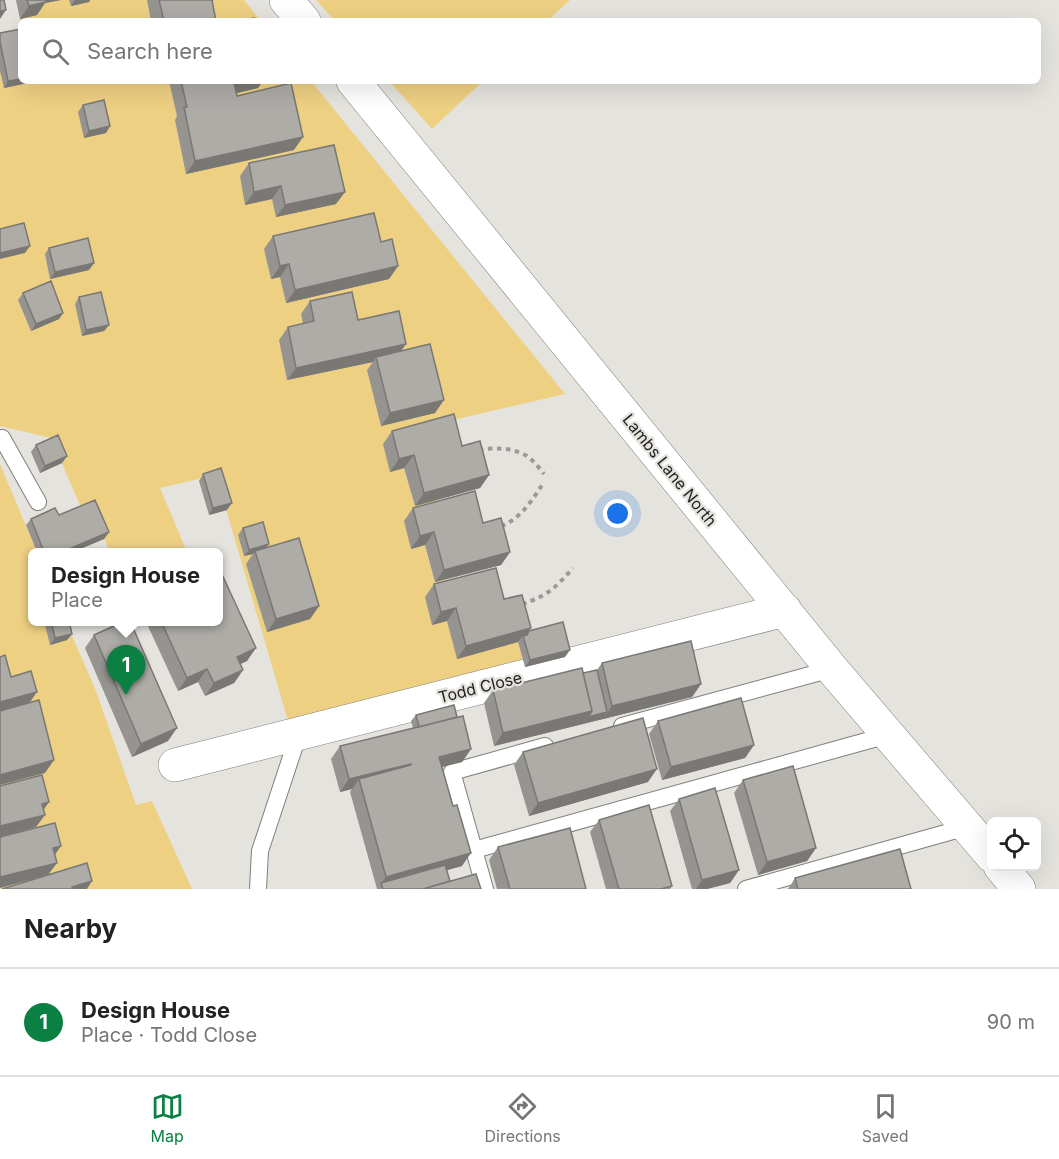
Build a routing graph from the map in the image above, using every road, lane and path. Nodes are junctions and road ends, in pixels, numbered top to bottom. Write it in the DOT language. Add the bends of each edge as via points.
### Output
graph roads {
  1 [pos="286,0"];
  2 [pos="301,18"];
  3 [pos="355,84"];
  4 [pos="0,438"];
  5 [pos="473,452"];
  6 [pos="544,474"];
  7 [pos="542,485"];
  8 [pos="38,502"];
  9 [pos="497,527"];
  10 [pos="573,568"];
  11 [pos="519,605"];
  12 [pos="785,610"];
  13 [pos="832,669"];
  14 [pos="602,731"];
  15 [pos="294,735"];
  16 [pos="888,735"];
  17 [pos="556,744"];
  18 [pos="175,765"];
  19 [pos="967,827"];
  20 [pos="474,850"];
  21 [pos="987,850"];
  22 [pos="1003,871"];
  23 [pos="258,889"];
  24 [pos="485,889"];
  25 [pos="746,889"];
  26 [pos="1019,889"];
  1 -- 2 [label="street"];
  3 -- 12 [label="street, Lambs Lane North"];
  4 -- 8 [label="lane"];
  5 -- 6 [label="path" via="500,448 514,451 527,456"];
  7 -- 9 [label="path" via="516,517"];
  10 -- 11 [label="path" via="547,594"];
  12 -- 13 [label="street, Lambs Lane North"];
  12 -- 15 [label="street, Todd Close"];
  13 -- 14 [label="lane"];
  13 -- 16 [label="street, Lambs Lane North"];
  15 -- 18 [label="street, Todd Close"];
  15 -- 23 [label="lane" via="295,745 260,850"];
  16 -- 19 [label="street, Lambs Lane North"];
  16 -- 20 [label="lane"];
  17 -- 20 [label="lane" via="452,772"];
  19 -- 21 [label="street, Lambs Lane North"];
  19 -- 25 [label="lane"];
  20 -- 24 [label="lane"];
  22 -- 26 [label="street"];
}
